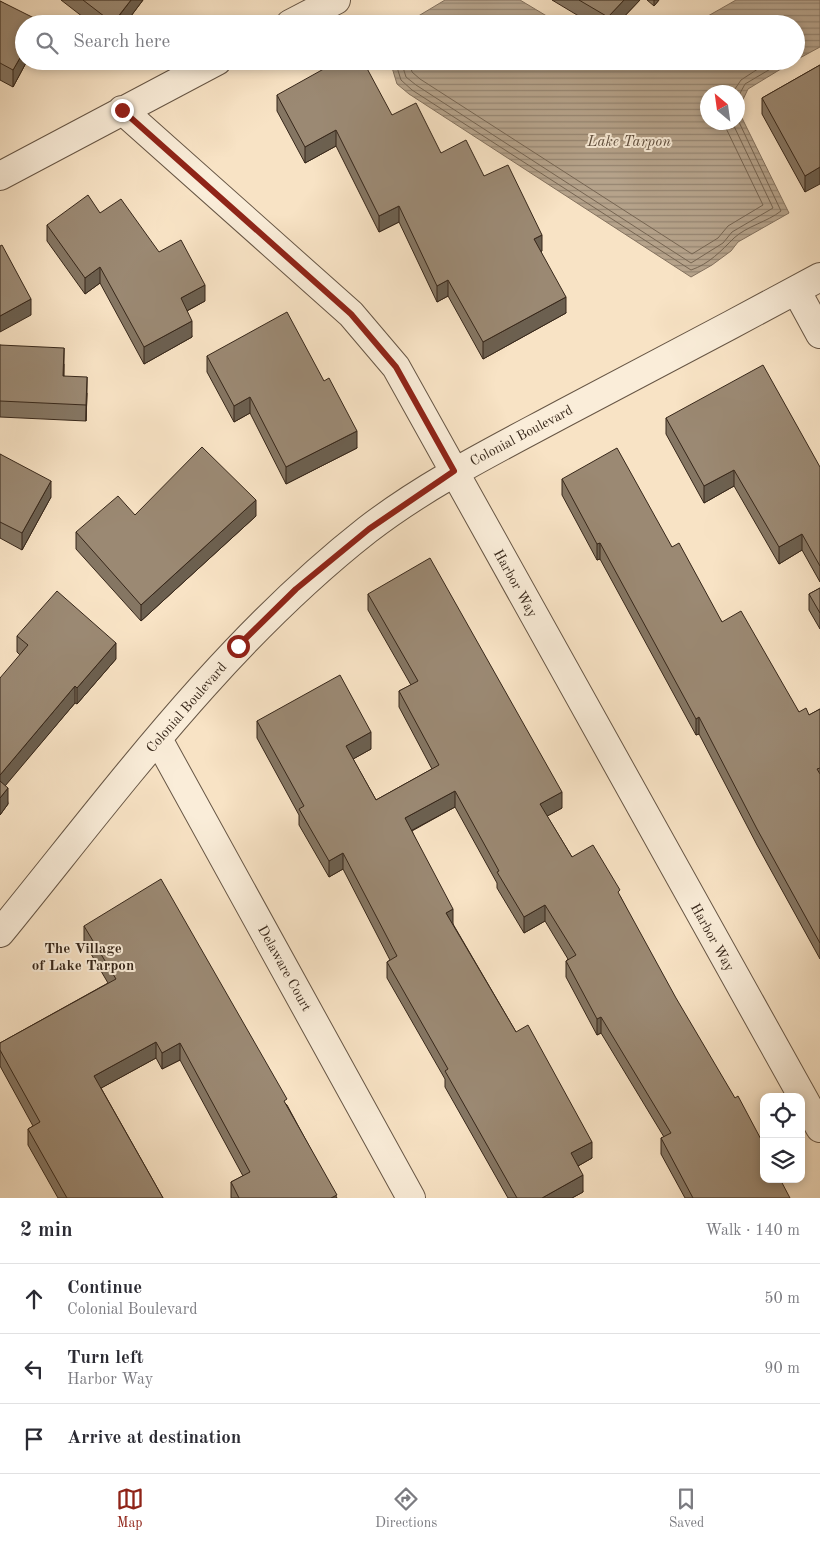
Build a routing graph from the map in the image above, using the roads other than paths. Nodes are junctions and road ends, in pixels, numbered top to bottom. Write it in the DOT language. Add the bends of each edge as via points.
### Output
graph roads {
  1 [pos="336,0"];
  2 [pos="307,15"];
  3 [pos="200,70"];
  4 [pos="122,110"];
  5 [pos="0,176"];
  6 [pos="820,277"];
  7 [pos="796,290"];
  8 [pos="820,334"];
  9 [pos="454,471"];
  10 [pos="158,739"];
  11 [pos="0,933"];
  12 [pos="820,1128"];
  13 [pos="411,1198"];
  1 -- 2 [label="street"];
  3 -- 4 [label="street"];
  4 -- 5 [label="street"];
  4 -- 9 [label="street, Harbor Way" via="351,314 396,367"];
  6 -- 7 [label="street, Colonial Boulevard"];
  7 -- 8 [label="street"];
  7 -- 9 [label="street, Colonial Boulevard"];
  9 -- 10 [label="street, Colonial Boulevard" via="369,529 296,589 238,646"];
  9 -- 12 [label="street, Harbor Way"];
  10 -- 11 [label="street, Colonial Boulevard"];
  10 -- 13 [label="street, Delaware Court"];
}
